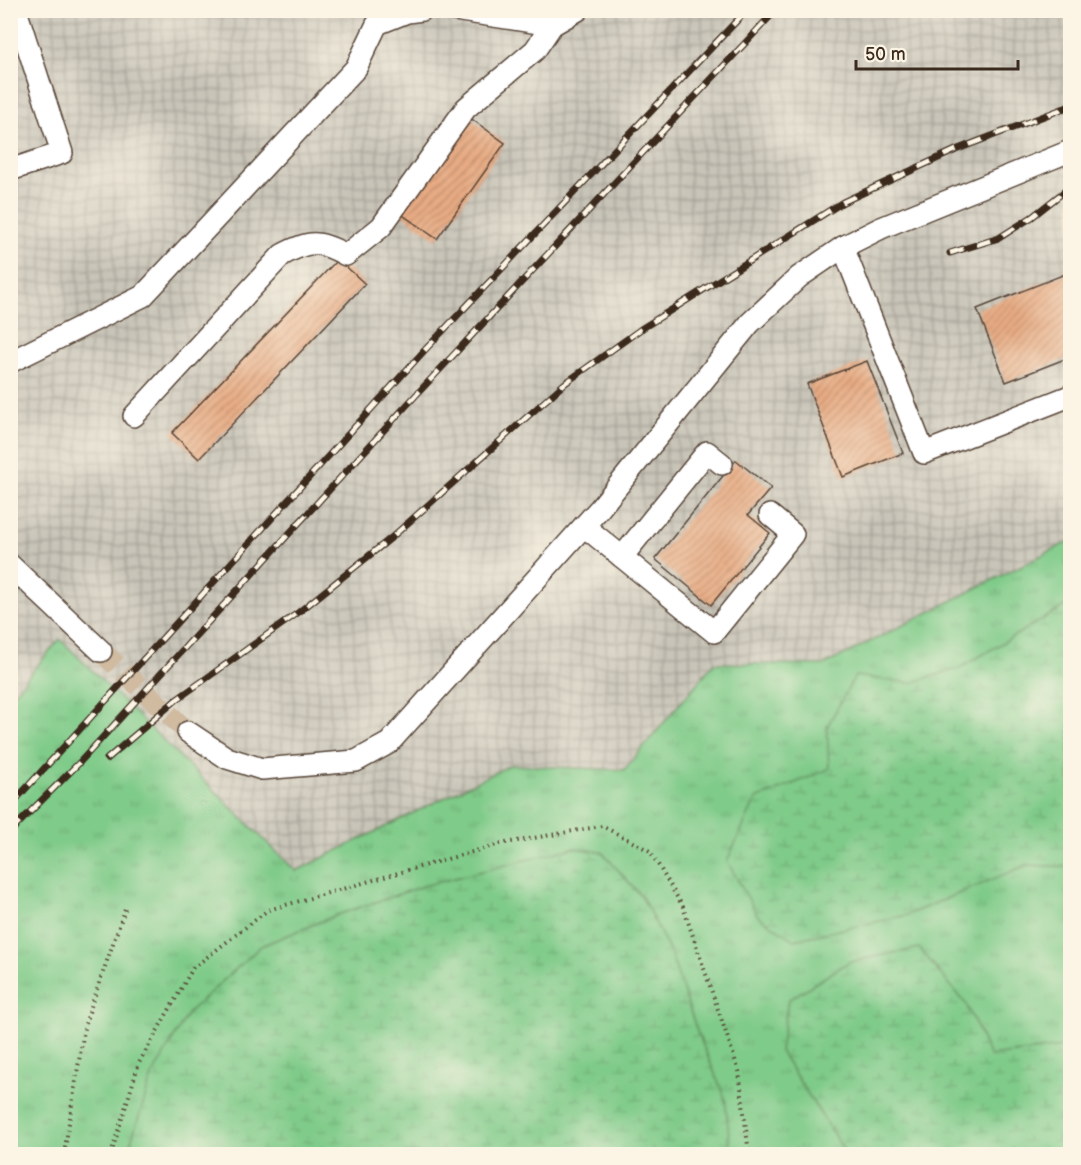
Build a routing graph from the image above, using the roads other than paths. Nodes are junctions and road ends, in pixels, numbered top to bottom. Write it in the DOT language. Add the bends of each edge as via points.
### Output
graph roads {
  1 [pos="16,10"];
  2 [pos="422,10"];
  3 [pos="454,10"];
  4 [pos="578,10"];
  5 [pos="375,17"];
  6 [pos="552,25"];
  7 [pos="1071,151"];
  8 [pos="10,170"];
  9 [pos="843,247"];
  10 [pos="10,362"];
  11 [pos="1071,396"];
  12 [pos="134,416"];
  13 [pos="722,464"];
  14 [pos="770,515"];
  15 [pos="584,526"];
  16 [pos="622,557"];
  17 [pos="10,565"];
  18 [pos="101,651"];
  19 [pos="188,732"];
  1 -- 8 [label="lane" via="62,153"];
  2 -- 5 [label="lane"];
  3 -- 6 [label="lane"];
  4 -- 6 [label="lane"];
  5 -- 10 [label="lane" via="356,68 143,296"];
  6 -- 12 [label="lane" via="535,50 466,108 381,227 346,255 326,244 303,244 282,255"];
  7 -- 9 [label="lane" via="916,212"];
  9 -- 11 [label="lane" via="924,453"];
  9 -- 15 [label="lane" via="799,277 750,323"];
  13 -- 16 [label="lane" via="707,453"];
  14 -- 16 [label="lane" via="793,534 714,632"];
  15 -- 16 [label="lane"];
  15 -- 19 [label="lane" via="389,743 375,753 356,761 262,769 227,758"];
  17 -- 18 [label="lane"];
}
